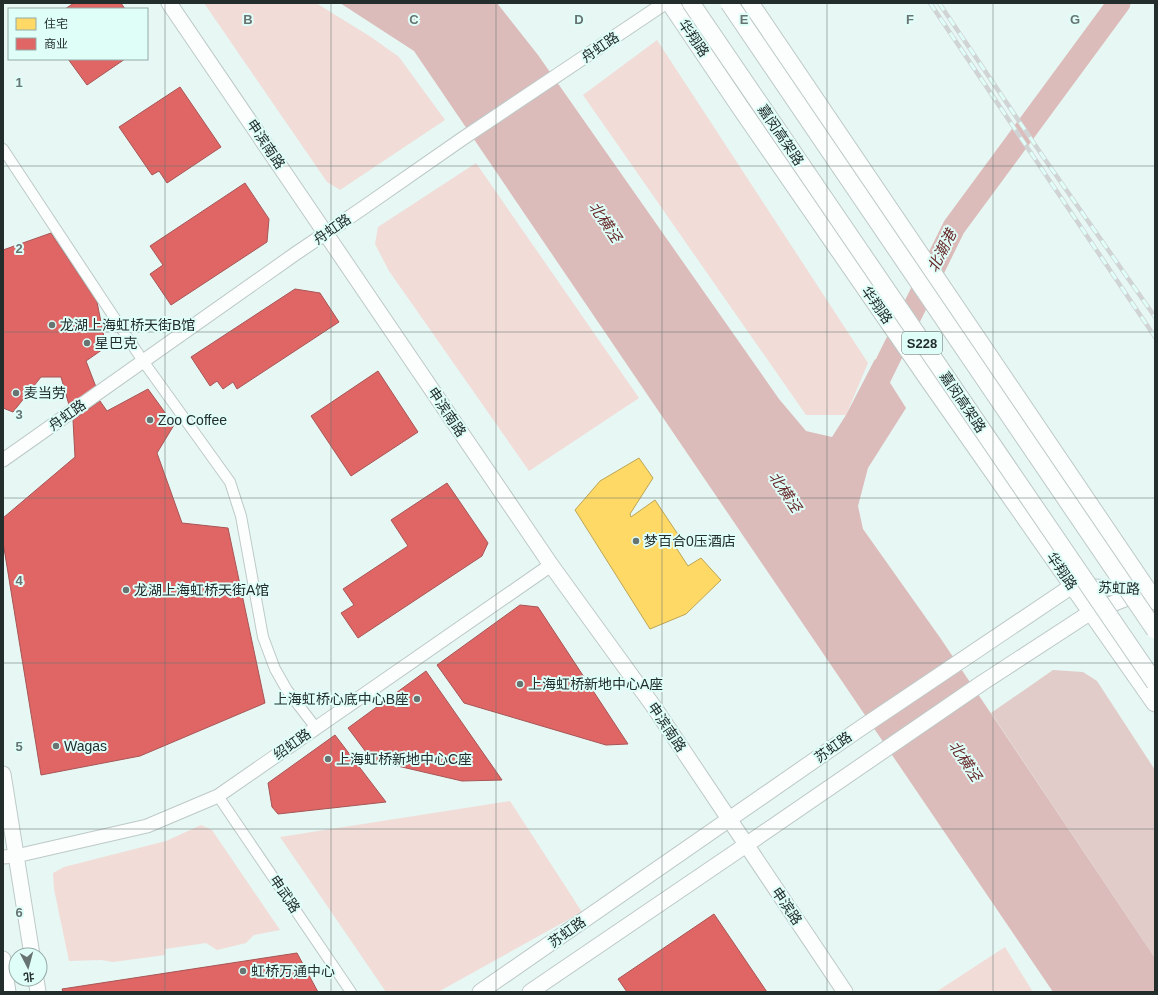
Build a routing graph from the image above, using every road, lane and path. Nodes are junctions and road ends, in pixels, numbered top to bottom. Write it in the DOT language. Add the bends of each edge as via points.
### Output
graph roads {
  1 [pos="169,3"];
  2 [pos="665,3"];
  3 [pos="670,3"];
  4 [pos="691,3"];
  5 [pos="729,3"];
  6 [pos="750,3"];
  7 [pos="3,149"];
  8 [pos="325,233"];
  9 [pos="143,361"];
  10 [pos="3,460"];
  11 [pos="551,565"];
  12 [pos="1072,586"];
  13 [pos="1151,595"];
  14 [pos="1091,612"];
  15 [pos="1155,630"];
  16 [pos="1155,683"];
  17 [pos="1155,703"];
  18 [pos="316,728"];
  19 [pos="3,774"];
  20 [pos="218,796"];
  21 [pos="729,819"];
  22 [pos="746,845"];
  23 [pos="9,857"];
  24 [pos="30,947"];
  25 [pos="3,959"];
  26 [pos="8,992"];
  27 [pos="351,992"];
  28 [pos="480,992"];
  29 [pos="530,992"];
  30 [pos="845,992"];
  1 -- 8 [label="main road, 申滨南路"];
  2 -- 8 [label="street, 舟虹路"];
  3 -- 12 [label="main road, 华翔路"];
  4 -- 16 [label="main road, 嘉闵高架路 / S228, bridge"];
  5 -- 15 [label="main road, S228, bridge"];
  6 -- 13 [label="main road"];
  7 -- 9 [label="street"];
  8 -- 9 [label="street, 舟虹路"];
  8 -- 11 [label="main road, 申滨南路"];
  9 -- 10 [label="street, 舟虹路"];
  9 -- 18 [label="street" via="230,482 241,516 263,637 275,669"];
  11 -- 18 [label="street, 绍虹路"];
  11 -- 21 [label="main road, 申滨南路" via="654,707"];
  12 -- 13 [label="main road, 苏虹路"];
  12 -- 14 [label="main road, 华翔路"];
  12 -- 21 [label="main road, 苏虹路"];
  13 -- 14 [label="main road, 苏虹路"];
  14 -- 17 [label="main road, 华翔路"];
  14 -- 22 [label="main road, 苏虹路" via="982,683"];
  18 -- 20 [label="street, 绍虹路"];
  19 -- 23 [label="main road"];
  20 -- 23 [label="street, 绍虹路" via="147,826"];
  20 -- 27 [label="street, 申武路"];
  21 -- 22 [label="main road, 申滨路"];
  21 -- 28 [label="main road, 苏虹路"];
  22 -- 29 [label="main road, 苏虹路"];
  22 -- 30 [label="main road, 申滨路"];
  23 -- 24 [label="main road"];
  25 -- 26 [label="main road"];
}
